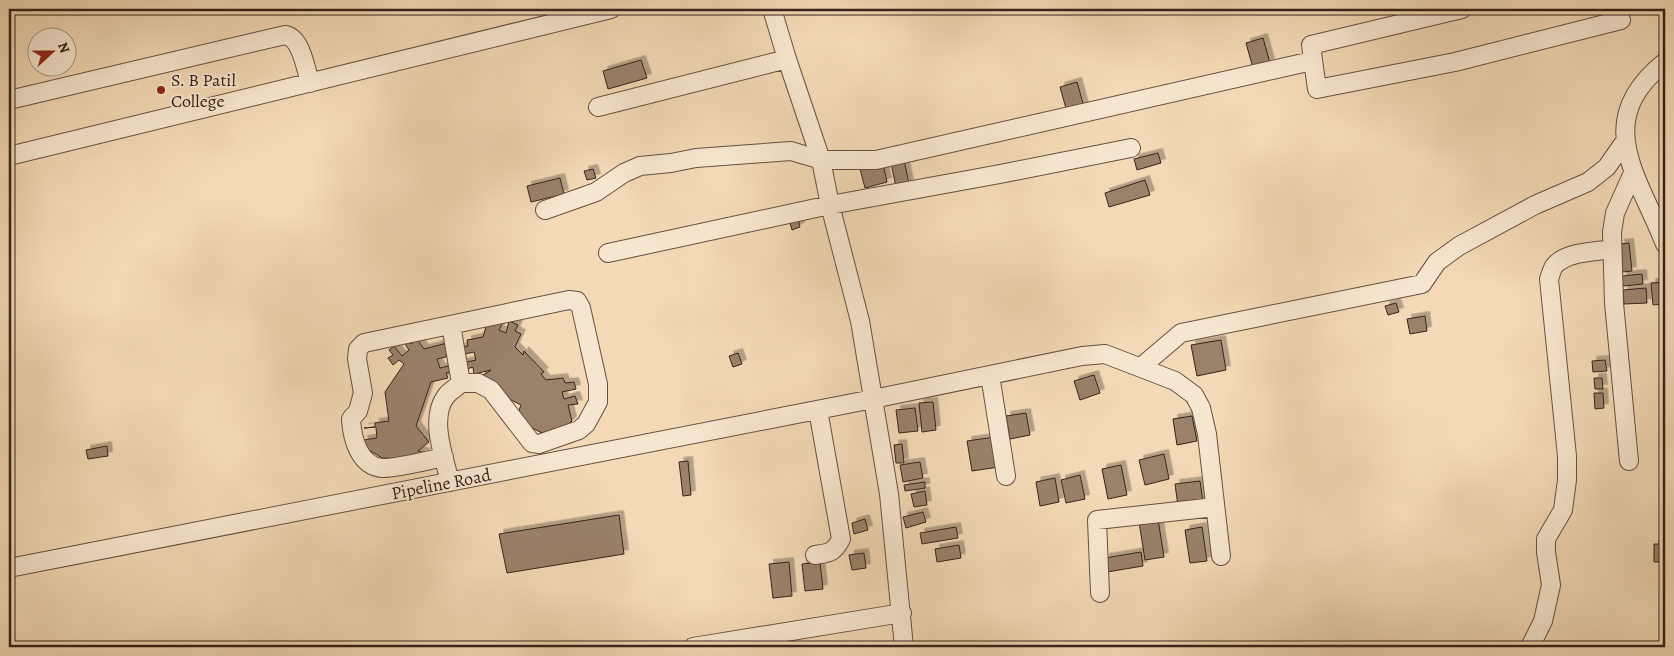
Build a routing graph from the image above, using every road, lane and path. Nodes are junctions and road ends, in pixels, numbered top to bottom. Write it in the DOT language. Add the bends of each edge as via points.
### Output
graph roads {
  1 [pos="611,9"];
  2 [pos="772,9"];
  3 [pos="1462,9"];
  4 [pos="1618,9"];
  5 [pos="787,60"];
  6 [pos="1312,61"];
  7 [pos="1665,62"];
  8 [pos="310,83"];
  9 [pos="9,100"];
  10 [pos="598,107"];
  11 [pos="1625,141"];
  12 [pos="1131,148"];
  13 [pos="9,156"];
  14 [pos="821,160"];
  15 [pos="1633,173"];
  16 [pos="830,205"];
  17 [pos="545,210"];
  18 [pos="1665,244"];
  19 [pos="1612,250"];
  20 [pos="608,252"];
  21 [pos="451,325"];
  22 [pos="1142,367"];
  23 [pos="990,375"];
  24 [pos="461,383"];
  25 [pos="873,399"];
  26 [pos="818,410"];
  27 [pos="444,457"];
  28 [pos="1629,461"];
  29 [pos="1006,476"];
  30 [pos="450,482"];
  31 [pos="1215,507"];
  32 [pos="814,555"];
  33 [pos="1221,556"];
  34 [pos="9,568"];
  35 [pos="1100,593"];
  36 [pos="902,613"];
  37 [pos="693,647"];
  38 [pos="904,647"];
  39 [pos="1530,647"];
  1 -- 8 [label="street"];
  2 -- 5 [label="street"];
  3 -- 6 [label="street" via="1311,46"];
  4 -- 6 [label="street" via="1621,20 1455,62 1317,89"];
  5 -- 10 [label="street"];
  5 -- 14 [label="street"];
  6 -- 14 [label="street" via="876,160"];
  7 -- 11 [label="street" via="1636,94 1626,114"];
  8 -- 9 [label="street" via="295,40 285,35"];
  8 -- 13 [label="street"];
  11 -- 15 [label="street"];
  11 -- 22 [label="street" via="1607,168 1588,182 1536,205 1459,246 1437,262 1422,284 1181,333"];
  12 -- 16 [label="street"];
  14 -- 16 [label="street"];
  14 -- 17 [label="street" via="791,151 640,166 596,192"];
  15 -- 18 [label="street"];
  15 -- 19 [label="street" via="1615,213"];
  16 -- 20 [label="street"];
  16 -- 25 [label="street" via="860,321"];
  19 -- 28 [label="street"];
  19 -- 39 [label="street" via="1561,259 1553,266 1549,279 1567,480 1563,510 1546,539 1551,585 1543,621"];
  21 -- 24 [label="street"];
  21 -- 24 [label="street" via="576,301 581,308 598,384 598,402 579,430 539,444 532,443 491,390 478,383"];
  21 -- 27 [label="street" via="364,343 358,349 357,359 363,393 358,411 351,419 359,453 370,464 382,468"];
  22 -- 23 [label="street, Pipeline Road" via="1105,354"];
  22 -- 31 [label="street, Pipeline Road" via="1175,381 1194,395 1201,408"];
  23 -- 25 [label="street, Pipeline Road"];
  23 -- 29 [label="street"];
  24 -- 27 [label="street" via="446,396 438,416"];
  25 -- 26 [label="street, Pipeline Road"];
  25 -- 36 [label="street" via="889,494"];
  26 -- 30 [label="street, Pipeline Road"];
  26 -- 32 [label="street" via="841,540 829,553"];
  27 -- 30 [label="street"];
  30 -- 34 [label="street, Pipeline Road"];
  31 -- 33 [label="street, Pipeline Road"];
  31 -- 35 [label="street" via="1097,520"];
  36 -- 37 [label="street"];
  36 -- 38 [label="street"];
}
